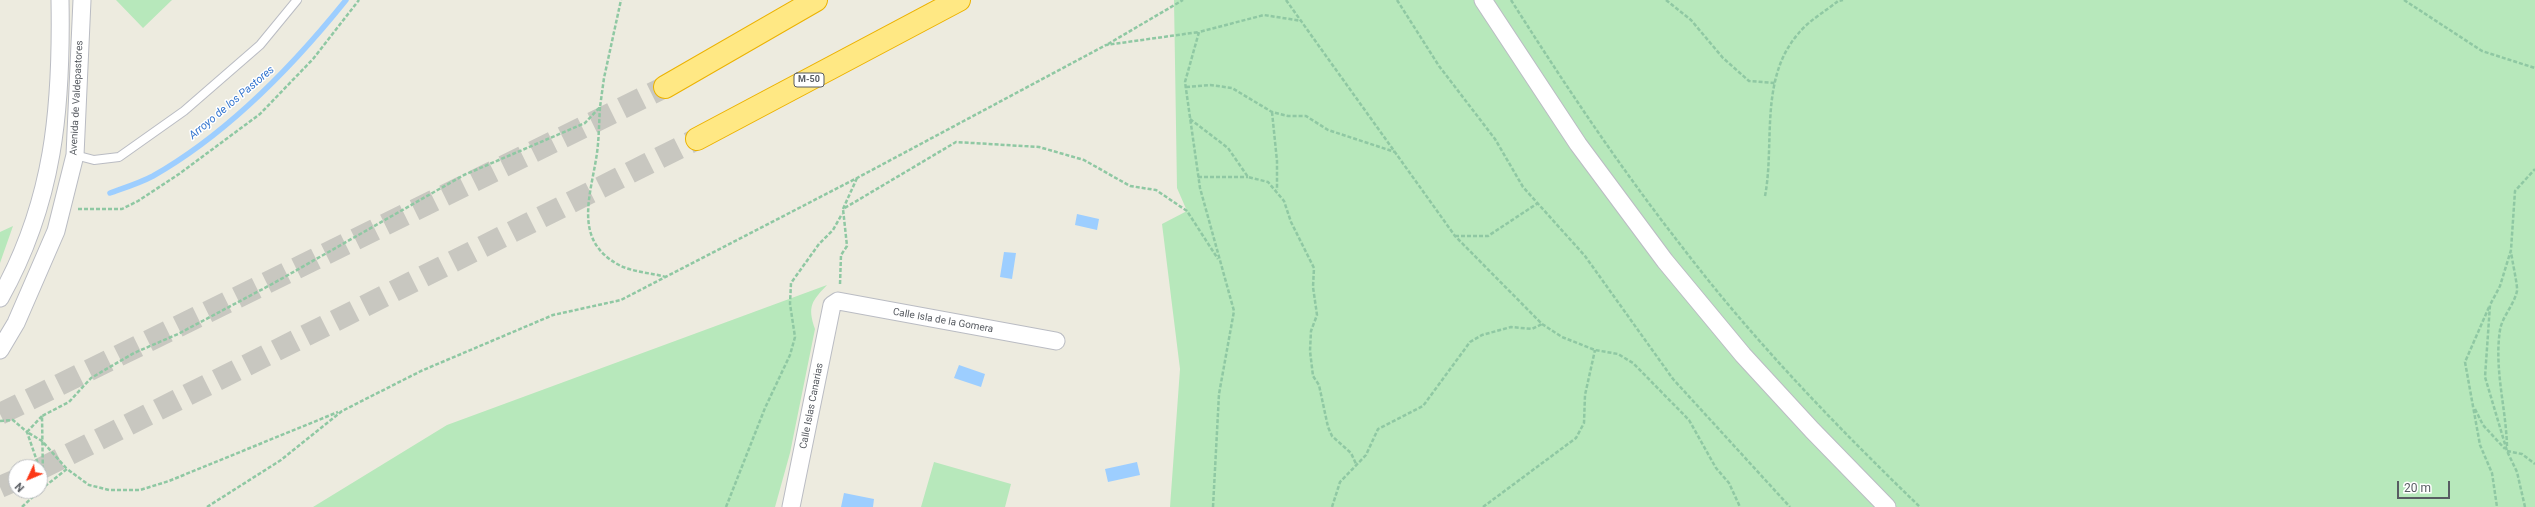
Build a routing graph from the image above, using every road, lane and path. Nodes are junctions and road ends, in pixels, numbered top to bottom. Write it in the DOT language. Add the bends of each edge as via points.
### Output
graph roads {
  1 [pos="60,0"];
  2 [pos="82,0"];
  3 [pos="297,0"];
  4 [pos="359,0"];
  5 [pos="621,0"];
  6 [pos="816,0"];
  7 [pos="960,0"];
  8 [pos="1183,0"];
  9 [pos="1286,0"];
  10 [pos="1398,0"];
  11 [pos="1483,0"];
  12 [pos="1511,0"];
  13 [pos="1666,0"];
  14 [pos="1843,0"];
  15 [pos="2404,0"];
  16 [pos="1302,21"];
  17 [pos="1199,32"];
  18 [pos="1106,45"];
  19 [pos="2535,68"];
  20 [pos="1775,82"];
  21 [pos="665,87"];
  22 [pos="1186,87"];
  23 [pos="600,107"];
  24 [pos="1272,112"];
  25 [pos="1190,119"];
  26 [pos="697,139"];
  27 [pos="1396,152"];
  28 [pos="75,154"];
  29 [pos="2535,169"];
  30 [pos="1198,177"];
  31 [pos="1248,177"];
  32 [pos="857,178"];
  33 [pos="66,189"];
  34 [pos="1277,191"];
  35 [pos="1765,196"];
  36 [pos="1538,204"];
  37 [pos="842,209"];
  38 [pos="842,214"];
  39 [pos="1455,236"];
  40 [pos="2511,250"];
  41 [pos="1220,262"];
  42 [pos="842,264"];
  43 [pos="666,277"];
  44 [pos="0,298"];
  45 [pos="832,305"];
  46 [pos="2490,306"];
  47 [pos="1542,324"];
  48 [pos="1056,341"];
  49 [pos="0,350"];
  50 [pos="1595,350"];
  51 [pos="2473,405"];
  52 [pos="342,411"];
  53 [pos="42,416"];
  54 [pos="0,422"];
  55 [pos="27,432"];
  56 [pos="42,442"];
  57 [pos="2507,451"];
  58 [pos="37,459"];
  59 [pos="42,459"];
  60 [pos="1356,464"];
  61 [pos="2535,464"];
  62 [pos="67,469"];
  63 [pos="48,484"];
  64 [pos="30,499"];
  65 [pos="22,507"];
  66 [pos="207,507"];
  67 [pos="726,507"];
  68 [pos="791,507"];
  69 [pos="1213,507"];
  70 [pos="1332,507"];
  71 [pos="1483,507"];
  72 [pos="1740,507"];
  73 [pos="1790,507"];
  74 [pos="1887,507"];
  75 [pos="1920,507"];
  76 [pos="2497,507"];
  77 [pos="2525,507"];
  1 -- 44 [label="street, Avenida de Valdepastores" via="61,53 54,142 43,196 30,235"];
  2 -- 28 [label="street, Avenida de Valdepastores"];
  3 -- 28 [label="lane" via="260,45 184,111 119,157 94,160"];
  4 -- 33 [label="path" via="314,59 260,114 138,201 122,209 78,210"];
  5 -- 23 [label="path"];
  6 -- 21 [label="highway"];
  7 -- 26 [label="highway, M-50"];
  8 -- 18 [label="path"];
  9 -- 16 [label="path"];
  10 -- 36 [label="path" via="1439,66 1495,139 1523,187"];
  11 -- 74 [label="street" via="1578,144 1665,261 1743,355"];
  12 -- 75 [label="path" via="1599,134 1683,249 1762,343"];
  13 -- 20 [label="path" via="1691,20 1723,58 1749,81"];
  14 -- 20 [label="path" via="1838,1 1798,34 1783,58"];
  15 -- 19 [label="path" via="2482,51"];
  16 -- 17 [label="path" via="1264,15"];
  16 -- 27 [label="path"];
  17 -- 18 [label="path"];
  17 -- 22 [label="path" via="1185,82"];
  18 -- 32 [label="path"];
  20 -- 35 [label="path" via="1768,128 1770,170"];
  22 -- 24 [label="path" via="1210,85 1232,88"];
  22 -- 25 [label="path"];
  23 -- 43 [label="path" via="597,152 587,208 589,231 598,251 619,265"];
  23 -- 53 [label="path" via="585,123 464,176 274,283 178,334 134,353 91,378 69,402"];
  24 -- 27 [label="path" via="1288,116 1306,116 1328,130"];
  24 -- 34 [label="path"];
  25 -- 30 [label="path"];
  25 -- 31 [label="path" via="1228,148"];
  27 -- 39 [label="path"];
  28 -- 33 [label="street, Avenida de Valdepastores"];
  29 -- 40 [label="path" via="2515,191"];
  30 -- 31 [label="path"];
  30 -- 41 [label="path"];
  31 -- 34 [label="path" via="1268,182"];
  32 -- 37 [label="path"];
  32 -- 43 [label="path"];
  33 -- 49 [label="street, Avenida de Valdepastores" via="56,231 16,323"];
  34 -- 60 [label="path" via="1314,268 1313,287 1317,315 1311,331 1313,376 1319,385 1332,436 1351,453"];
  36 -- 39 [label="path" via="1488,236"];
  36 -- 73 [label="path" via="1585,256 1673,379"];
  37 -- 38 [label="path"];
  37 -- 41 [label="path" via="956,142 1039,147 1084,160 1130,186 1156,190 1187,211"];
  38 -- 42 [label="path" via="847,246 842,255"];
  38 -- 67 [label="path" via="833,230 819,244 791,283 790,304 795,337 790,355 763,413"];
  39 -- 47 [label="path"];
  40 -- 46 [label="path" via="2500,286"];
  40 -- 57 [label="path" via="2518,290 2500,329 2500,377 2506,418"];
  41 -- 69 [label="path" via="1234,311 1219,394"];
  43 -- 52 [label="path" via="621,300 553,315 421,371"];
  45 -- 48 [label="street, Calle Isla de la Gomera" via="838,301"];
  45 -- 68 [label="street, Calle Islas Canarias"];
  46 -- 51 [label="path" via="2465,362"];
  46 -- 57 [label="path" via="2485,377"];
  47 -- 50 [label="path" via="1562,337"];
  47 -- 60 [label="path" via="1532,329 1511,327 1482,335 1470,342 1423,406 1378,429 1366,455"];
  50 -- 71 [label="path" via="1585,396 1584,423 1576,438"];
  50 -- 72 [label="path" via="1618,354 1633,363 1689,420 1716,468 1729,483"];
  51 -- 57 [label="path" via="2483,424"];
  51 -- 76 [label="path" via="2480,445 2492,473"];
  52 -- 62 [label="path" via="169,481 140,490 109,490 89,485"];
  52 -- 66 [label="path" via="281,460"];
  53 -- 55 [label="path"];
  53 -- 56 [label="path"];
  54 -- 55 [label="path" via="13,420"];
  55 -- 56 [label="path"];
  55 -- 58 [label="path"];
  56 -- 59 [label="path"];
  56 -- 62 [label="path"];
  57 -- 61 [label="path" via="2522,454"];
  57 -- 77 [label="path" via="2517,472"];
  60 -- 70 [label="path" via="1340,482"];
  62 -- 63 [label="path"];
  64 -- 65 [label="path"];
}
